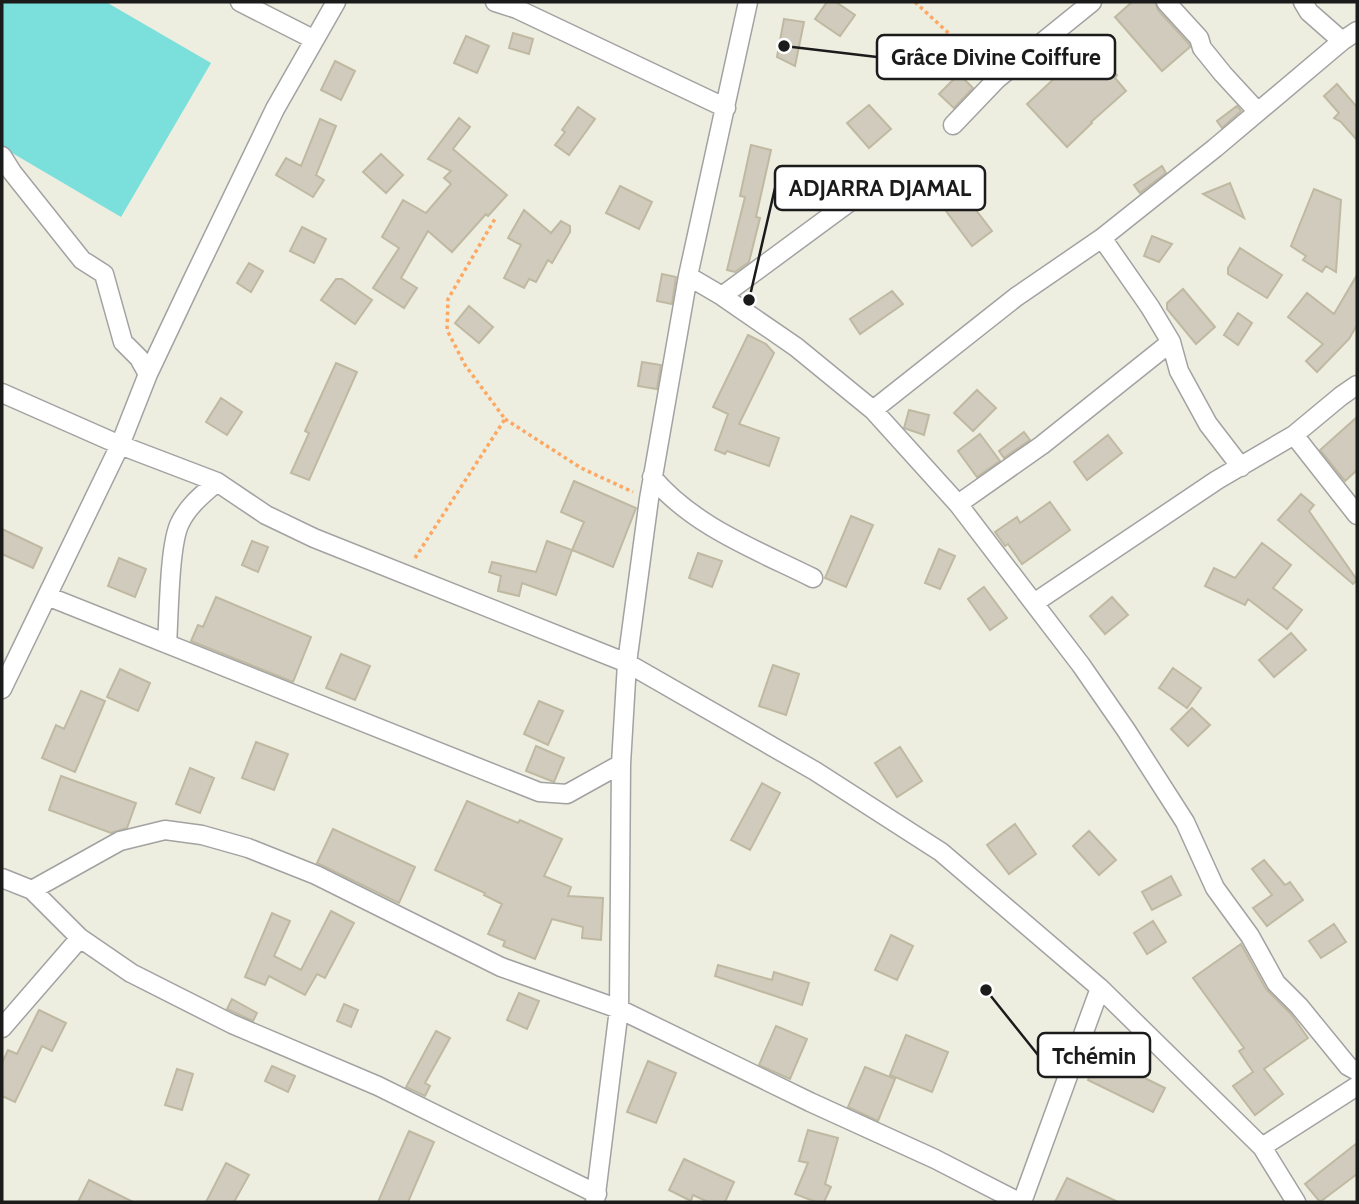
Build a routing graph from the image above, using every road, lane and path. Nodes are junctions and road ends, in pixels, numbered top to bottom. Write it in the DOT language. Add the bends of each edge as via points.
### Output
graph roads {
  1 [pos="240,2"];
  2 [pos="337,2"];
  3 [pos="495,2"];
  4 [pos="748,2"];
  5 [pos="915,2"];
  6 [pos="1092,2"];
  7 [pos="1166,2"];
  8 [pos="1303,2"];
  9 [pos="1350,36"];
  10 [pos="313,39"];
  11 [pos="997,79"];
  12 [pos="726,107"];
  13 [pos="1258,112"];
  14 [pos="953,125"];
  15 [pos="2,156"];
  16 [pos="878,181"];
  17 [pos="496,217"];
  18 [pos="1102,238"];
  19 [pos="688,276"];
  20 [pos="722,296"];
  21 [pos="1171,342"];
  22 [pos="148,374"];
  23 [pos="1357,385"];
  24 [pos="2,393"];
  25 [pos="873,410"];
  26 [pos="505,419"];
  27 [pos="1294,435"];
  28 [pos="120,445"];
  29 [pos="1241,467"];
  30 [pos="652,477"];
  31 [pos="217,482"];
  32 [pos="649,499"];
  33 [pos="958,503"];
  34 [pos="1357,515"];
  35 [pos="404,575"];
  36 [pos="813,579"];
  37 [pos="47,596"];
  38 [pos="1034,603"];
  39 [pos="167,645"];
  40 [pos="627,663"];
  41 [pos="2,689"];
  42 [pos="621,764"];
  43 [pos="2,878"];
  44 [pos="32,890"];
  45 [pos="80,938"];
  46 [pos="1100,988"];
  47 [pos="619,1009"];
  48 [pos="2,1028"];
  49 [pos="1357,1071"];
  50 [pos="1357,1086"];
  51 [pos="1262,1147"];
  52 [pos="596,1198"];
  53 [pos="1021,1202"];
  54 [pos="1296,1202"];
  1 -- 10 [label="street"];
  2 -- 10 [label="street"];
  3 -- 12 [label="street"];
  4 -- 12 [label="street"];
  5 -- 11 [label="path"];
  6 -- 11 [label="street"];
  7 -- 13 [label="street"];
  8 -- 9 [label="street" via="1309,12"];
  9 -- 13 [label="street"];
  10 -- 22 [label="street"];
  11 -- 14 [label="street"];
  12 -- 19 [label="street"];
  13 -- 18 [label="street"];
  15 -- 22 [label="street" via="82,260 104,274 122,342"];
  16 -- 20 [label="street"];
  17 -- 26 [label="path" via="448,299 447,330 465,365"];
  18 -- 21 [label="street"];
  18 -- 25 [label="street" via="1016,297"];
  19 -- 20 [label="street"];
  19 -- 30 [label="street"];
  20 -- 25 [label="street" via="796,347"];
  21 -- 29 [label="street" via="1179,371 1208,424"];
  21 -- 33 [label="street" via="1042,444"];
  22 -- 28 [label="street"];
  23 -- 27 [label="street"];
  24 -- 28 [label="street"];
  25 -- 33 [label="street"];
  26 -- 32 [label="path" via="581,468"];
  26 -- 35 [label="path"];
  27 -- 29 [label="street"];
  27 -- 34 [label="street"];
  28 -- 31 [label="street"];
  28 -- 37 [label="street"];
  29 -- 38 [label="street"];
  30 -- 32 [label="street"];
  30 -- 36 [label="street" via="710,526"];
  31 -- 35 [label="street" via="314,538"];
  31 -- 39 [label="street" via="191,505 178,525"];
  32 -- 40 [label="street"];
  33 -- 38 [label="street"];
  35 -- 40 [label="street"];
  37 -- 39 [label="street"];
  37 -- 41 [label="street"];
  38 -- 49 [label="street" via="1126,730 1185,822 1215,888 1250,936 1276,983"];
  39 -- 42 [label="street" via="539,792 567,794"];
  40 -- 42 [label="street"];
  40 -- 46 [label="street" via="815,771 941,852"];
  42 -- 47 [label="street"];
  43 -- 44 [label="street"];
  44 -- 45 [label="street"];
  44 -- 47 [label="street" via="121,841 164,830 202,835 316,875 501,967"];
  45 -- 48 [label="street"];
  45 -- 52 [label="street" via="131,973 232,1024 379,1086"];
  46 -- 51 [label="street"];
  46 -- 53 [label="street"];
  47 -- 52 [label="street"];
  47 -- 53 [label="street"];
  50 -- 51 [label="street"];
  51 -- 54 [label="street"];
}
